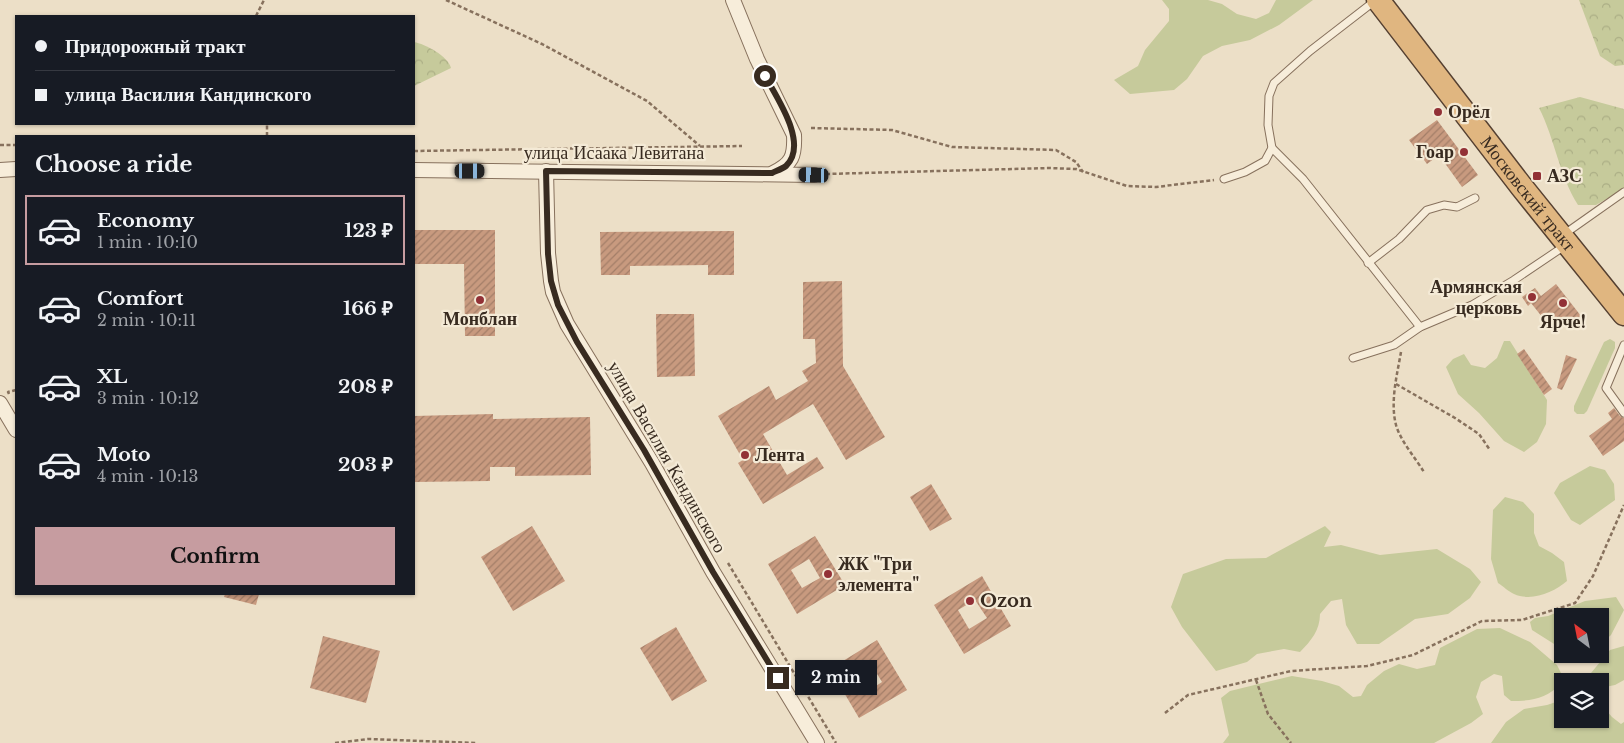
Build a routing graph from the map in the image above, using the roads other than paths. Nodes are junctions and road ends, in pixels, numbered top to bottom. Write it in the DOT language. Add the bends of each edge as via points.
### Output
graph roads {
  1 [pos="733,0"];
  2 [pos="1377,0"];
  3 [pos="1272,148"];
  4 [pos="0,170"];
  5 [pos="15,170"];
  6 [pos="415,170"];
  7 [pos="546,171"];
  8 [pos="772,173"];
  9 [pos="814,175"];
  10 [pos="1224,179"];
  11 [pos="1624,192"];
  12 [pos="1475,198"];
  13 [pos="1564,240"];
  14 [pos="1368,263"];
  15 [pos="1624,314"];
  16 [pos="1420,327"];
  17 [pos="1624,345"];
  18 [pos="1354,358"];
  19 [pos="0,403"];
  20 [pos="1624,413"];
  21 [pos="15,428"];
  22 [pos="817,743"];
  1 -- 8 [label="street" via="794,135 792,159 785,167"];
  2 -- 3 [label="lane" via="1274,83 1269,96 1268,125"];
  2 -- 13 [label="highway, Московский тракт"];
  3 -- 10 [label="lane" via="1265,161"];
  3 -- 14 [label="lane" via="1303,179"];
  4 -- 5 [label="street"];
  6 -- 7 [label="street, улица Исаака Левитана"];
  7 -- 8 [label="street, улица Исаака Левитана"];
  7 -- 22 [label="street, улица Василия Кандинского" via="551,281 564,318"];
  8 -- 9 [label="street, улица Исаака Левитана"];
  11 -- 13 [label="lane"];
  12 -- 14 [label="lane" via="1457,207 1444,205 1427,210 1399,239"];
  13 -- 15 [label="highway, Московский тракт"];
  13 -- 16 [label="lane" via="1514,280 1472,305"];
  14 -- 16 [label="lane"];
  16 -- 18 [label="lane" via="1394,345"];
  17 -- 20 [label="lane" via="1606,388"];
  19 -- 21 [label="street"];
}
